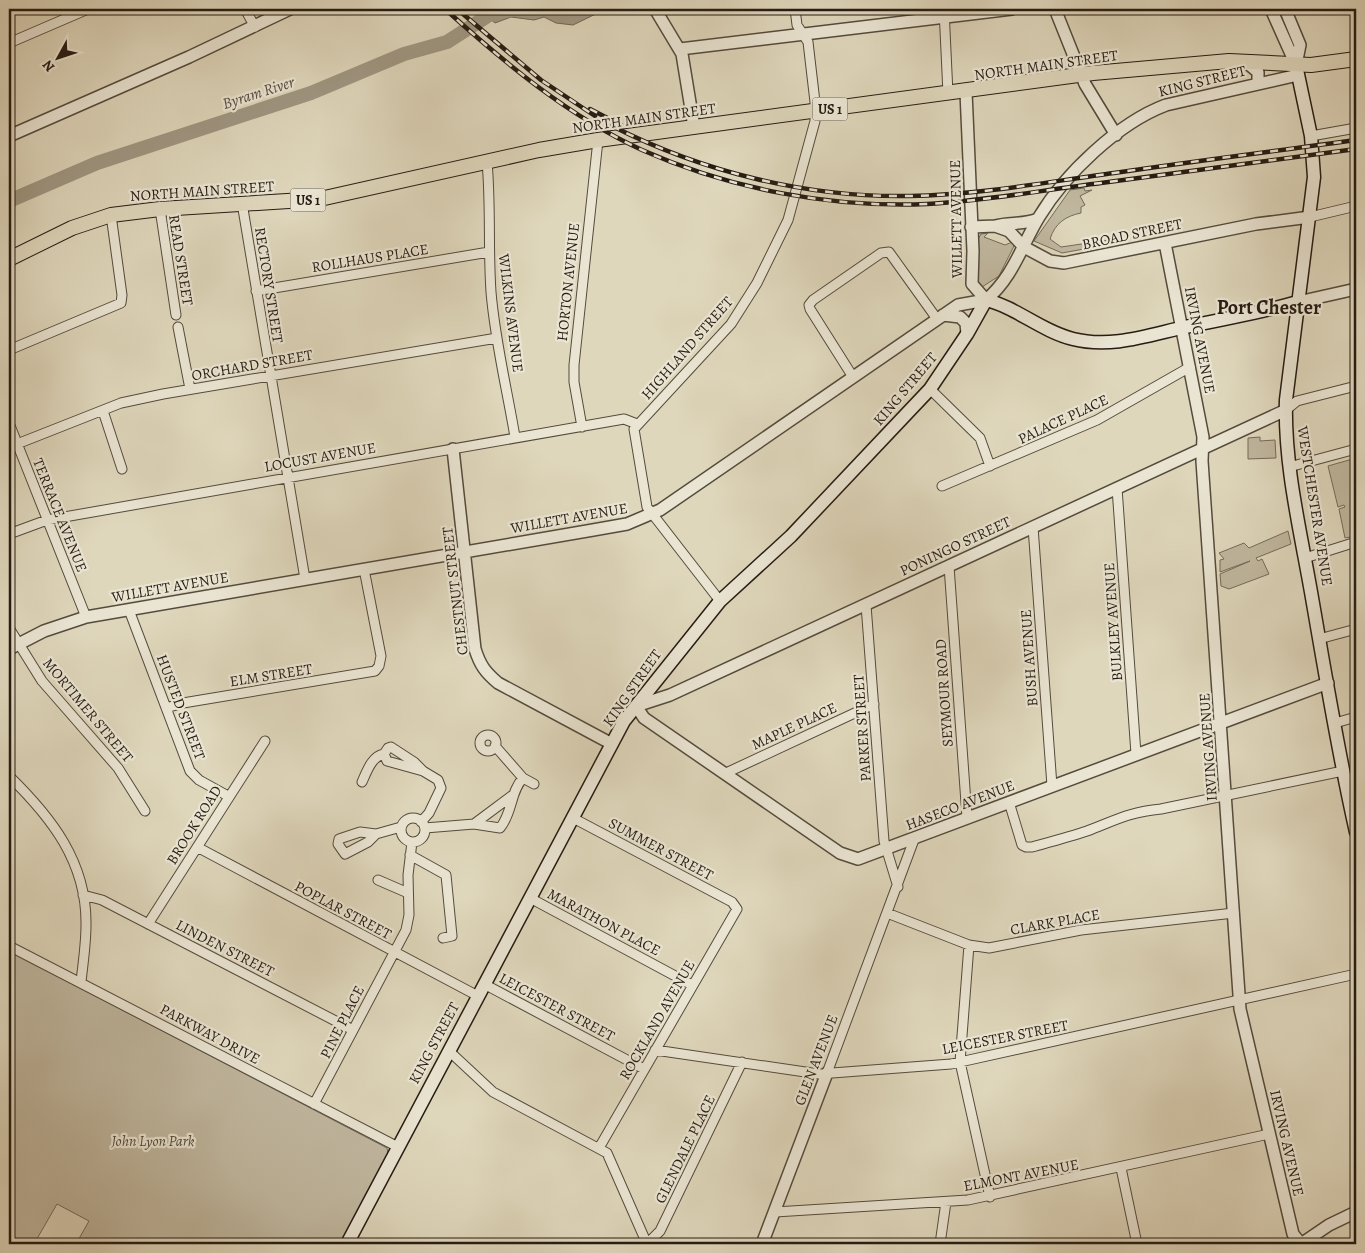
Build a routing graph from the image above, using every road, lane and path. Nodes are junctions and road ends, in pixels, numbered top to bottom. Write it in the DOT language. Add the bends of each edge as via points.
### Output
graph roads {
  1 [pos="88,9"];
  2 [pos="245,9"];
  3 [pos="290,9"];
  4 [pos="655,9"];
  5 [pos="795,9"];
  6 [pos="1012,9"];
  7 [pos="1055,9"];
  8 [pos="1271,9"];
  9 [pos="1285,9"];
  10 [pos="945,12"];
  11 [pos="255,27"];
  12 [pos="802,33"];
  13 [pos="9,43"];
  14 [pos="680,50"];
  15 [pos="1356,59"];
  16 [pos="1246,62"];
  17 [pos="1297,70"];
  18 [pos="1081,75"];
  19 [pos="1258,84"];
  20 [pos="966,92"];
  21 [pos="948,94"];
  22 [pos="816,111"];
  23 [pos="694,127"];
  24 [pos="1356,128"];
  25 [pos="1116,135"];
  26 [pos="9,136"];
  27 [pos="1311,136"];
  28 [pos="598,140"];
  29 [pos="487,162"];
  30 [pos="242,203"];
  31 [pos="1356,206"];
  32 [pos="160,208"];
  33 [pos="111,215"];
  34 [pos="1310,217"];
  35 [pos="1038,219"];
  36 [pos="995,226"];
  37 [pos="971,227"];
  38 [pos="1165,243"];
  39 [pos="1024,247"];
  40 [pos="489,252"];
  41 [pos="9,259"];
  42 [pos="1356,289"];
  43 [pos="256,291"];
  44 [pos="986,300"];
  45 [pos="1298,302"];
  46 [pos="176,315"];
  47 [pos="940,317"];
  48 [pos="178,327"];
  49 [pos="1182,328"];
  50 [pos="967,334"];
  51 [pos="497,338"];
  52 [pos="9,350"];
  53 [pos="1190,367"];
  54 [pos="270,375"];
  55 [pos="854,377"];
  56 [pos="1356,386"];
  57 [pos="190,389"];
  58 [pos="930,389"];
  59 [pos="1286,410"];
  60 [pos="102,411"];
  61 [pos="9,423"];
  62 [pos="637,424"];
  63 [pos="582,427"];
  64 [pos="516,437"];
  65 [pos="17,444"];
  66 [pos="454,448"];
  67 [pos="1203,448"];
  68 [pos="1356,450"];
  69 [pos="990,466"];
  70 [pos="1289,467"];
  71 [pos="122,469"];
  72 [pos="288,477"];
  73 [pos="942,486"];
  74 [pos="1116,488"];
  75 [pos="652,515"];
  76 [pos="48,520"];
  77 [pos="1033,527"];
  78 [pos="9,534"];
  79 [pos="1356,542"];
  80 [pos="464,552"];
  81 [pos="1305,558"];
  82 [pos="949,566"];
  83 [pos="364,569"];
  84 [pos="305,579"];
  85 [pos="720,601"];
  86 [pos="866,604"];
  87 [pos="129,610"];
  88 [pos="86,617"];
  89 [pos="9,628"];
  90 [pos="1356,629"];
  91 [pos="1319,639"];
  92 [pos="13,647"];
  93 [pos="1328,683"];
  94 [pos="874,704"];
  95 [pos="636,706"];
  96 [pos="166,708"];
  97 [pos="1356,716"];
  98 [pos="1335,722"];
  99 [pos="1221,723"];
  100 [pos="265,741"];
  101 [pos="612,744"];
  102 [pos="494,746"];
  103 [pos="1136,754"];
  104 [pos="1343,771"];
  105 [pos="726,773"];
  106 [pos="9,776"];
  107 [pos="523,778"];
  108 [pos="362,782"];
  109 [pos="534,784"];
  110 [pos="1052,786"];
  111 [pos="1226,794"];
  112 [pos="513,795"];
  113 [pos="228,796"];
  114 [pos="1009,802"];
  115 [pos="1353,803"];
  116 [pos="145,811"];
  117 [pos="573,818"];
  118 [pos="967,818"];
  119 [pos="474,824"];
  120 [pos="423,825"];
  121 [pos="401,828"];
  122 [pos="1356,832"];
  123 [pos="376,834"];
  124 [pos="915,838"];
  125 [pos="412,842"];
  126 [pos="197,847"];
  127 [pos="886,849"];
  128 [pos="410,855"];
  129 [pos="378,880"];
  130 [pos="898,887"];
  131 [pos="408,893"];
  132 [pos="83,895"];
  133 [pos="530,898"];
  134 [pos="736,905"];
  135 [pos="887,913"];
  136 [pos="1234,913"];
  137 [pos="148,924"];
  138 [pos="443,938"];
  139 [pos="969,945"];
  140 [pos="9,946"];
  141 [pos="393,952"];
  142 [pos="1356,974"];
  143 [pos="81,982"];
  144 [pos="484,984"];
  145 [pos="692,985"];
  146 [pos="478,996"];
  147 [pos="1240,1001"];
  148 [pos="353,1030"];
  149 [pos="655,1050"];
  150 [pos="448,1051"];
  151 [pos="742,1062"];
  152 [pos="960,1062"];
  153 [pos="644,1069"];
  154 [pos="827,1073"];
  155 [pos="314,1104"];
  156 [pos="1269,1134"];
  157 [pos="398,1147"];
  158 [pos="598,1148"];
  159 [pos="1121,1168"];
  160 [pos="990,1197"];
  161 [pos="946,1202"];
  162 [pos="774,1212"];
  163 [pos="1356,1212"];
  164 [pos="347,1244"];
  165 [pos="647,1244"];
  166 [pos="762,1244"];
  167 [pos="940,1244"];
  168 [pos="1137,1244"];
  169 [pos="1301,1244"];
  1 -- 13 [label="street"];
  2 -- 11 [label="street"];
  3 -- 11 [label="street"];
  4 -- 14 [label="street"];
  5 -- 12 [label="street, HIGHLAND STREET" via="797,25"];
  6 -- 10 [label="street" via="983,14"];
  7 -- 18 [label="street"];
  8 -- 17 [label="street, WESTCHESTER AVENUE"];
  9 -- 17 [label="street, WESTCHESTER AVENUE" via="1300,45"];
  10 -- 12 [label="street"];
  10 -- 21 [label="street"];
  11 -- 26 [label="street"];
  12 -- 14 [label="street"];
  12 -- 22 [label="street, HIGHLAND STREET" via="808,42"];
  14 -- 23 [label="street" via="686,67"];
  15 -- 17 [label="main road, US 1"];
  16 -- 17 [label="main road, NORTH MAIN STREET / US 1"];
  16 -- 18 [label="main road, NORTH MAIN STREET / US 1"];
  16 -- 19 [label="street" via="1258,72"];
  17 -- 19 [label="street, KING STREET"];
  17 -- 27 [label="main road, WESTCHESTER AVENUE"];
  18 -- 20 [label="main road, NORTH MAIN STREET / US 1"];
  18 -- 25 [label="street"];
  19 -- 25 [label="street, KING STREET" via="1166,105 1151,111"];
  20 -- 21 [label="main road, NORTH MAIN STREET / US 1"];
  20 -- 37 [label="street, WILLETT AVENUE"];
  21 -- 22 [label="main road, NORTH MAIN STREET / US 1"];
  22 -- 23 [label="main road, NORTH MAIN STREET / US 1"];
  22 -- 62 [label="street, HIGHLAND STREET" via="788,220 757,282 731,324"];
  23 -- 28 [label="main road, NORTH MAIN STREET / US 1"];
  24 -- 27 [label="street"];
  25 -- 35 [label="street, KING STREET" via="1068,178"];
  27 -- 34 [label="main road, WESTCHESTER AVENUE" via="1314,176"];
  28 -- 29 [label="main road, NORTH MAIN STREET / US 1"];
  28 -- 63 [label="street, HORTON AVENUE" via="574,365"];
  29 -- 30 [label="main road, NORTH MAIN STREET / US 1" via="331,197"];
  29 -- 40 [label="street, WILKINS AVENUE"];
  30 -- 32 [label="main road, NORTH MAIN STREET / US 1"];
  30 -- 43 [label="street, RECTORY STREET"];
  31 -- 34 [label="street"];
  32 -- 33 [label="main road, NORTH MAIN STREET / US 1"];
  32 -- 46 [label="street, READ STREET"];
  33 -- 41 [label="main road, NORTH MAIN STREET / US 1" via="72,228"];
  33 -- 52 [label="street" via="121,303"];
  34 -- 38 [label="street, BROAD STREET" via="1256,224"];
  34 -- 45 [label="main road, WESTCHESTER AVENUE"];
  35 -- 36 [label="street"];
  35 -- 39 [label="street, KING STREET"];
  36 -- 37 [label="street"];
  36 -- 39 [label="street, BROAD STREET" via="1009,231"];
  37 -- 44 [label="street, WILLETT AVENUE" via="972,284"];
  38 -- 39 [label="street, BROAD STREET" via="1064,263 1050,261"];
  38 -- 49 [label="street, IRVING AVENUE"];
  39 -- 44 [label="street, KING STREET" via="1000,288"];
  40 -- 43 [label="street, ROLLHAUS PLACE"];
  40 -- 51 [label="street, WILKINS AVENUE"];
  42 -- 45 [label="street"];
  43 -- 54 [label="street, RECTORY STREET"];
  44 -- 47 [label="street, WILLETT AVENUE" via="958,304"];
  44 -- 49 [label="main road" via="1001,304 1057,334 1090,342 1139,339"];
  44 -- 50 [label="main road, KING STREET"];
  45 -- 49 [label="main road"];
  45 -- 59 [label="main road, WESTCHESTER AVENUE"];
  47 -- 50 [label="street" via="960,317 966,324"];
  47 -- 55 [label="street, WILLETT AVENUE"];
  47 -- 55 [label="street" via="889,252 881,253 813,300 810,309"];
  48 -- 57 [label="street"];
  49 -- 53 [label="street, IRVING AVENUE"];
  50 -- 58 [label="main road, KING STREET"];
  51 -- 54 [label="street, ORCHARD STREET"];
  51 -- 64 [label="street, WILKINS AVENUE"];
  53 -- 67 [label="street, IRVING AVENUE"];
  53 -- 69 [label="street, PALACE PLACE" via="1097,420"];
  54 -- 57 [label="street, ORCHARD STREET"];
  54 -- 72 [label="street, RECTORY STREET"];
  55 -- 75 [label="street, WILLETT AVENUE"];
  56 -- 59 [label="street" via="1297,401"];
  57 -- 60 [label="street, ORCHARD STREET" via="121,403"];
  58 -- 69 [label="street" via="980,438"];
  58 -- 85 [label="main road, KING STREET" via="791,536"];
  59 -- 67 [label="street, PONINGO STREET"];
  59 -- 70 [label="main road, WESTCHESTER AVENUE"];
  60 -- 65 [label="street, ORCHARD STREET"];
  60 -- 71 [label="street"];
  61 -- 65 [label="street, TERRACE AVENUE"];
  62 -- 63 [label="street, LOCUST AVENUE" via="624,418"];
  62 -- 75 [label="street" via="635,438 647,507"];
  63 -- 64 [label="street, LOCUST AVENUE"];
  64 -- 66 [label="street, LOCUST AVENUE"];
  65 -- 76 [label="street, TERRACE AVENUE"];
  66 -- 72 [label="street, LOCUST AVENUE"];
  66 -- 80 [label="street, CHESTNUT STREET"];
  67 -- 74 [label="street, PONINGO STREET"];
  67 -- 99 [label="street, IRVING AVENUE"];
  68 -- 70 [label="street"];
  69 -- 73 [label="street, PALACE PLACE"];
  70 -- 81 [label="main road, WESTCHESTER AVENUE"];
  72 -- 76 [label="street, LOCUST AVENUE"];
  72 -- 84 [label="street, RECTORY STREET"];
  74 -- 77 [label="street, PONINGO STREET"];
  74 -- 103 [label="street, BULKLEY AVENUE"];
  75 -- 80 [label="street, WILLETT AVENUE" via="627,524"];
  75 -- 85 [label="street"];
  76 -- 78 [label="street, LOCUST AVENUE"];
  76 -- 88 [label="street, TERRACE AVENUE"];
  77 -- 82 [label="street, PONINGO STREET"];
  77 -- 110 [label="street, BUSH AVENUE"];
  79 -- 81 [label="street"];
  80 -- 83 [label="street, WILLETT AVENUE"];
  80 -- 101 [label="street, CHESTNUT STREET" via="479,663 498,683"];
  81 -- 91 [label="main road, WESTCHESTER AVENUE"];
  82 -- 86 [label="street, PONINGO STREET"];
  82 -- 118 [label="street, SEYMOUR ROAD"];
  83 -- 84 [label="street, WILLETT AVENUE"];
  83 -- 96 [label="street, ELM STREET" via="381,656 378,668 371,672"];
  84 -- 87 [label="street, WILLETT AVENUE"];
  85 -- 95 [label="main road, KING STREET"];
  86 -- 94 [label="street, PARKER STREET"];
  86 -- 95 [label="street, PONINGO STREET" via="670,695"];
  87 -- 88 [label="street, WILLETT AVENUE"];
  87 -- 96 [label="street, HUSTED STREET"];
  88 -- 92 [label="street, WILLETT AVENUE" via="61,624"];
  89 -- 92 [label="street, MORTIMER STREET"];
  90 -- 91 [label="street"];
  91 -- 93 [label="main road, WESTCHESTER AVENUE"];
  92 -- 116 [label="street, MORTIMER STREET" via="118,768"];
  93 -- 98 [label="main road, WESTCHESTER AVENUE"];
  93 -- 99 [label="street, HASECO AVENUE"];
  94 -- 105 [label="street, MAPLE PLACE"];
  94 -- 127 [label="street, PARKER STREET"];
  95 -- 101 [label="main road, KING STREET"];
  95 -- 105 [label="street, HASECO AVENUE" via="644,718"];
  96 -- 113 [label="street, HUSTED STREET" via="190,771 199,780"];
  97 -- 98 [label="street"];
  98 -- 104 [label="main road, WESTCHESTER AVENUE"];
  99 -- 103 [label="street, HASECO AVENUE"];
  99 -- 111 [label="street, IRVING AVENUE"];
  100 -- 113 [label="street, BROOK ROAD"];
  101 -- 117 [label="main road, KING STREET"];
  102 -- 107 [label="street"];
  103 -- 110 [label="street, HASECO AVENUE"];
  104 -- 111 [label="street"];
  104 -- 115 [label="main road, WESTCHESTER AVENUE"];
  105 -- 127 [label="street, HASECO AVENUE" via="851,858 858,859"];
  106 -- 132 [label="street" via="37,804 59,833 72,858"];
  107 -- 109 [label="street"];
  107 -- 112 [label="street"];
  108 -- 120 [label="street" via="377,755 384,754 387,761 423,771 438,780 441,788"];
  110 -- 114 [label="street, HASECO AVENUE"];
  111 -- 114 [label="street" via="1117,817 1079,834 1026,847 1022,844"];
  111 -- 136 [label="street, IRVING AVENUE"];
  112 -- 119 [label="street"];
  112 -- 119 [label="street" via="512,807 500,828"];
  113 -- 126 [label="street, BROOK ROAD"];
  114 -- 118 [label="street, HASECO AVENUE"];
  115 -- 122 [label="main road, WESTCHESTER AVENUE"];
  117 -- 133 [label="main road, KING STREET"];
  117 -- 134 [label="street, SUMMER STREET"];
  118 -- 124 [label="street, HASECO AVENUE"];
  119 -- 120 [label="street"];
  120 -- 121 [label="street" via="409,819"];
  120 -- 125 [label="street" via="421,839"];
  121 -- 123 [label="street"];
  121 -- 125 [label="street" via="404,838"];
  124 -- 127 [label="street, HASECO AVENUE"];
  124 -- 130 [label="street, GLEN AVENUE"];
  125 -- 128 [label="street, PINE PLACE"];
  126 -- 137 [label="street, BROOK ROAD"];
  126 -- 141 [label="street, POPLAR STREET"];
  127 -- 130 [label="street"];
  128 -- 131 [label="street, PINE PLACE"];
  128 -- 138 [label="street" via="446,875 452,936"];
  129 -- 131 [label="street"];
  130 -- 135 [label="street, GLEN AVENUE"];
  131 -- 141 [label="street, PINE PLACE" via="408,922"];
  132 -- 137 [label="street, LINDEN STREET" via="102,900"];
  132 -- 143 [label="street" via="86,924"];
  133 -- 144 [label="main road, KING STREET"];
  133 -- 145 [label="street, MARATHON PLACE"];
  134 -- 145 [label="street, ROCKLAND AVENUE" via="735,914"];
  135 -- 139 [label="street, CLARK PLACE"];
  135 -- 154 [label="street, GLEN AVENUE"];
  136 -- 139 [label="street, CLARK PLACE" via="1081,930 989,948"];
  136 -- 147 [label="street, IRVING AVENUE"];
  137 -- 148 [label="street, LINDEN STREET"];
  139 -- 152 [label="street"];
  140 -- 143 [label="street, PARKWAY DRIVE"];
  141 -- 146 [label="street, POPLAR STREET"];
  141 -- 148 [label="street, PINE PLACE"];
  142 -- 147 [label="street, LEICESTER STREET"];
  143 -- 155 [label="street, PARKWAY DRIVE"];
  144 -- 146 [label="main road, KING STREET"];
  144 -- 153 [label="street, LEICESTER STREET"];
  145 -- 149 [label="street, ROCKLAND AVENUE"];
  146 -- 150 [label="main road, KING STREET"];
  147 -- 152 [label="street, LEICESTER STREET"];
  147 -- 156 [label="street, IRVING AVENUE"];
  148 -- 155 [label="street, PINE PLACE"];
  149 -- 151 [label="street, LEICESTER STREET"];
  149 -- 153 [label="street, ROCKLAND AVENUE"];
  150 -- 157 [label="main road, KING STREET"];
  150 -- 158 [label="street" via="493,1092"];
  151 -- 154 [label="street, LEICESTER STREET"];
  151 -- 165 [label="street, GLENDALE PLACE" via="660,1231"];
  152 -- 154 [label="street, LEICESTER STREET"];
  152 -- 160 [label="street"];
  153 -- 158 [label="street, ROCKLAND AVENUE"];
  154 -- 162 [label="street, GLEN AVENUE"];
  155 -- 157 [label="street, PARKWAY DRIVE"];
  156 -- 159 [label="street, ELMONT AVENUE"];
  156 -- 169 [label="street, IRVING AVENUE" via="1293,1234"];
  157 -- 164 [label="main road, KING STREET"];
  158 -- 165 [label="street" via="607,1153"];
  159 -- 160 [label="street, ELMONT AVENUE"];
  159 -- 168 [label="street"];
  160 -- 161 [label="street, ELMONT AVENUE"];
  161 -- 162 [label="street, ELMONT AVENUE"];
  161 -- 167 [label="street"];
  162 -- 166 [label="street, GLEN AVENUE"];
  163 -- 169 [label="street" via="1328,1225"];
}
